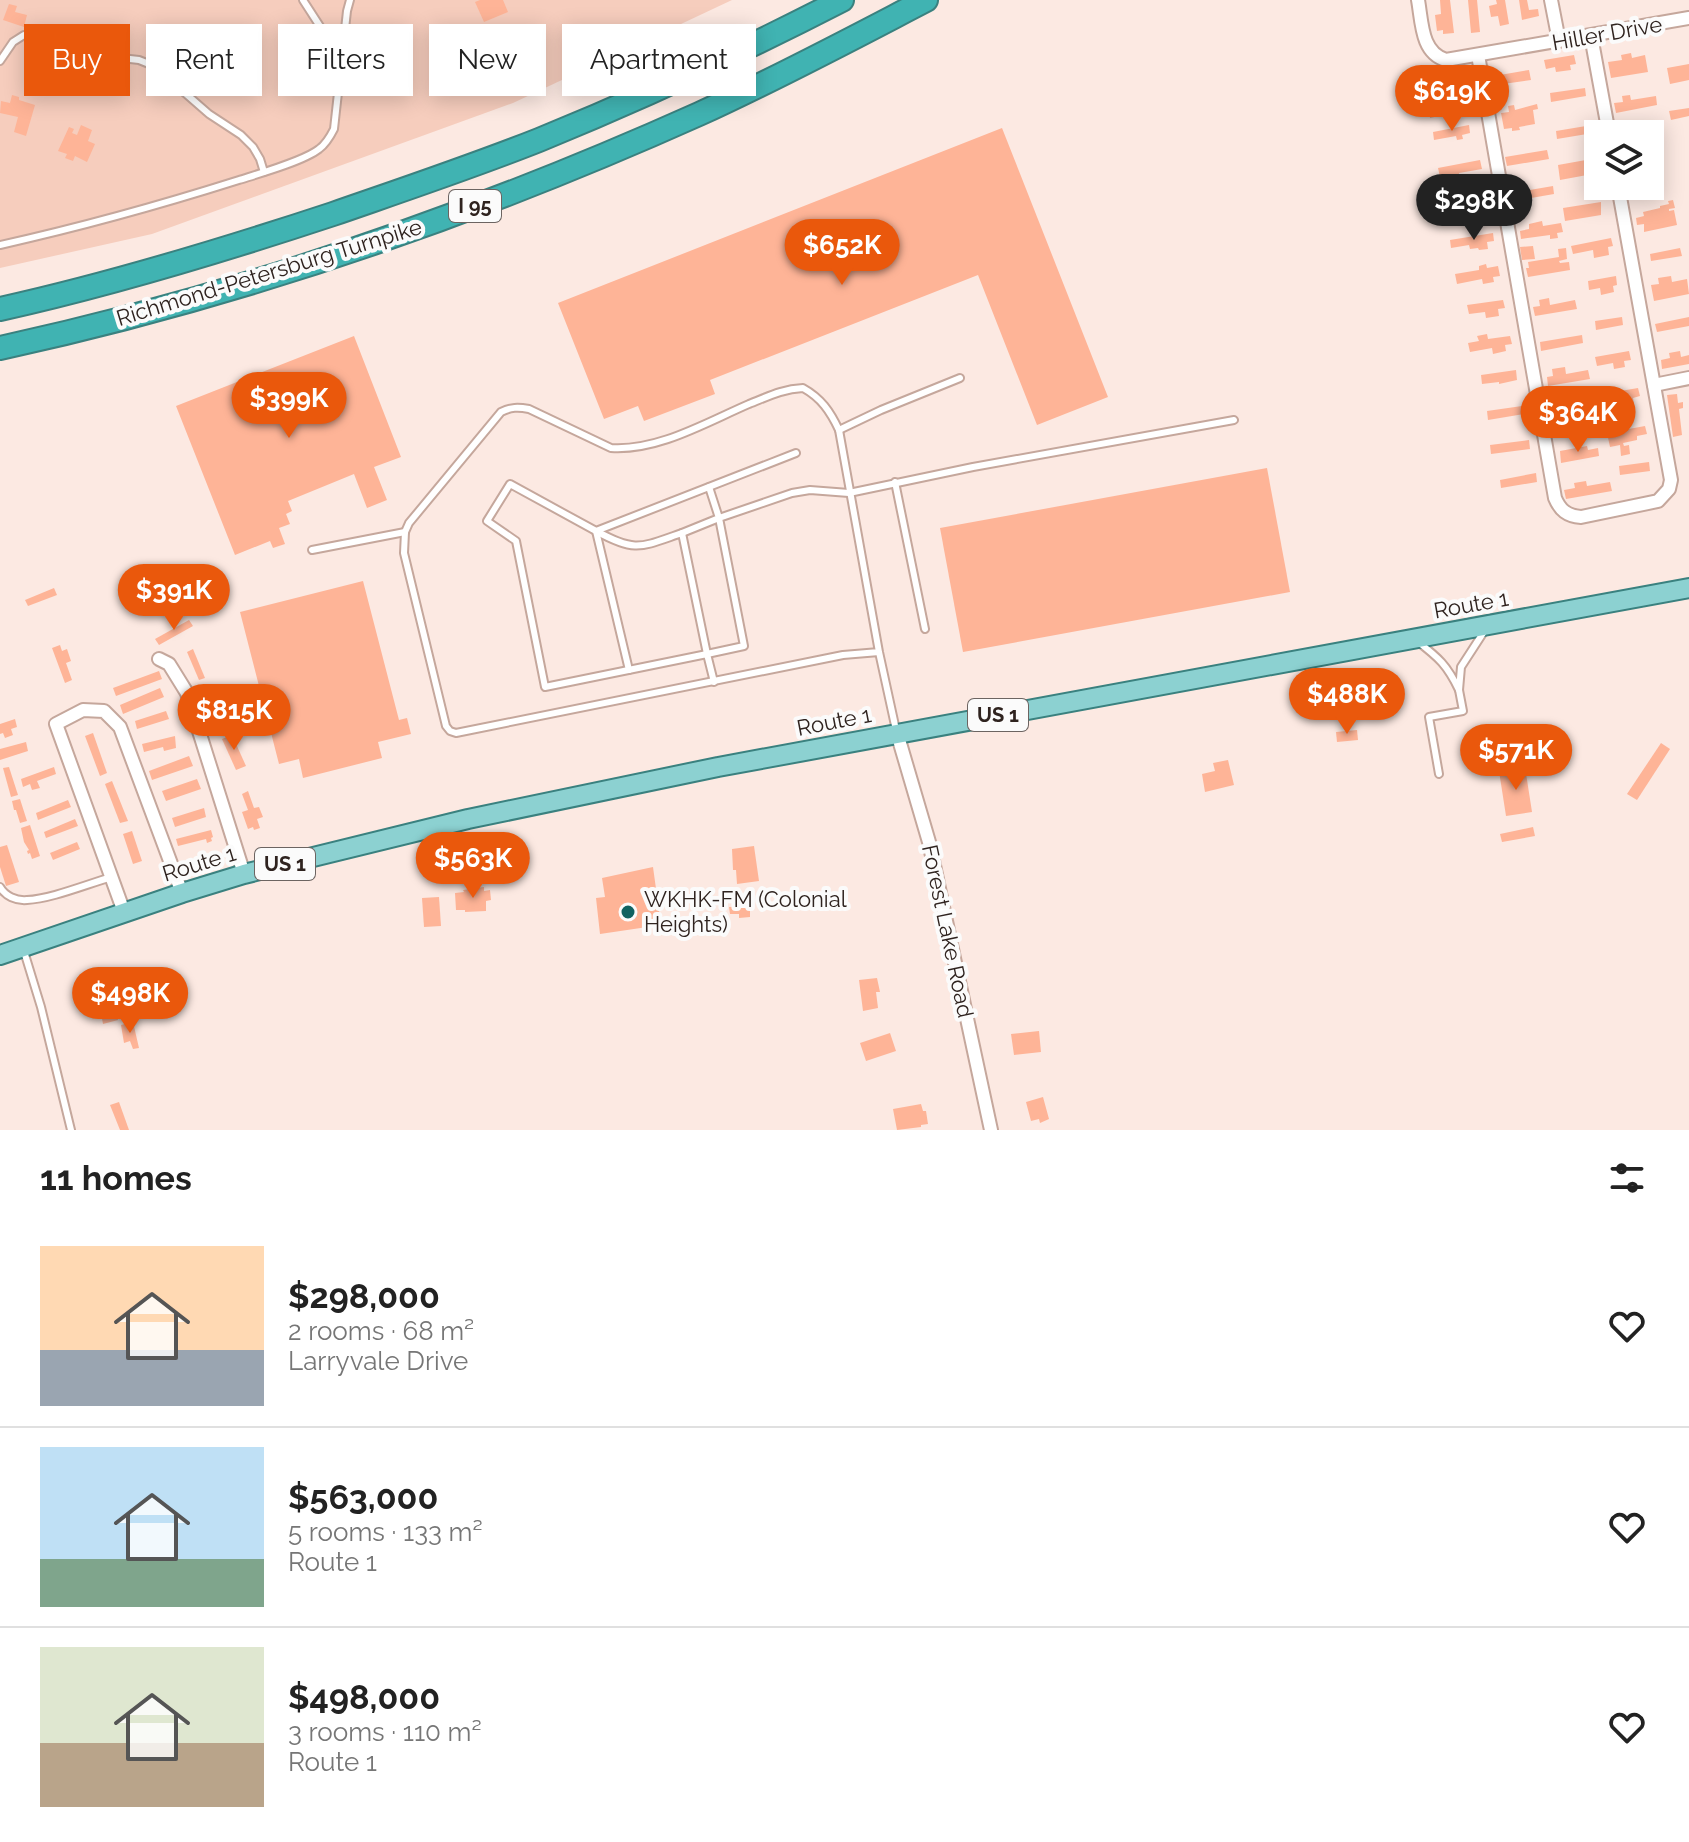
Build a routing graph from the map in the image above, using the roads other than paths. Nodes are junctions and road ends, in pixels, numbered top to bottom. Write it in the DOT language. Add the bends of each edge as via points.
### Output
graph roads {
  1 [pos="303,0"];
  2 [pos="350,0"];
  3 [pos="842,0"];
  4 [pos="926,0"];
  5 [pos="1418,0"];
  6 [pos="1551,0"];
  7 [pos="1689,18"];
  8 [pos="318,24"];
  9 [pos="346,24"];
  10 [pos="1591,36"];
  11 [pos="1559,41"];
  12 [pos="1478,55"];
  13 [pos="0,61"];
  14 [pos="338,96"];
  15 [pos="1606,120"];
  16 [pos="264,172"];
  17 [pos="1621,200"];
  18 [pos="0,245"];
  19 [pos="0,309"];
  20 [pos="0,348"];
  21 [pos="960,378"];
  22 [pos="1689,378"];
  23 [pos="1654,385"];
  24 [pos="1234,420"];
  25 [pos="839,430"];
  26 [pos="796,453"];
  27 [pos="895,482"];
  28 [pos="709,487"];
  29 [pos="849,493"];
  30 [pos="719,518"];
  31 [pos="596,531"];
  32 [pos="405,532"];
  33 [pos="682,533"];
  34 [pos="312,550"];
  35 [pos="1689,588"];
  36 [pos="1487,626"];
  37 [pos="925,629"];
  38 [pos="1414,639"];
  39 [pos="879,652"];
  40 [pos="707,654"];
  41 [pos="159,659"];
  42 [pos="629,670"];
  43 [pos="714,682"];
  44 [pos="1459,690"];
  45 [pos="897,733"];
  46 [pos="1439,774"];
  47 [pos="244,874"];
  48 [pos="112,877"];
  49 [pos="0,887"];
  50 [pos="182,893"];
  51 [pos="124,912"];
  52 [pos="23,947"];
  53 [pos="0,955"];
  54 [pos="71,1130"];
  55 [pos="991,1130"];
  1 -- 8 [label="lane"];
  2 -- 9 [label="lane"];
  3 -- 19 [label="highway, Richmond-Petersburg Turnpike / I 95" via="668,85 445,175 262,238"];
  4 -- 20 [label="highway, Richmond-Petersburg Turnpike / I 95" via="700,113 470,207 162,308"];
  5 -- 12 [label="street, Hiller Drive" via="1432,53 1446,60"];
  6 -- 11 [label="street"];
  7 -- 10 [label="street, Hiller Drive"];
  10 -- 11 [label="street, Hiller Drive"];
  10 -- 15 [label="street"];
  11 -- 12 [label="street, Hiller Drive"];
  12 -- 23 [label="street" via="1555,498 1564,512 1581,517 1651,504 1669,489"];
  13 -- 16 [label="lane" via="13,42 42,34 154,66 241,135"];
  14 -- 16 [label="lane" via="334,129 320,149"];
  16 -- 18 [label="lane"];
  17 -- 23 [label="street"];
  21 -- 25 [label="lane"];
  22 -- 23 [label="street"];
  24 -- 27 [label="lane"];
  25 -- 29 [label="lane"];
  25 -- 32 [label="lane" via="822,402 803,388 778,391 678,434 622,449 529,409 509,408"];
  26 -- 28 [label="lane"];
  27 -- 29 [label="lane"];
  27 -- 37 [label="lane"];
  28 -- 30 [label="lane"];
  28 -- 31 [label="lane"];
  29 -- 30 [label="lane" via="792,493"];
  29 -- 39 [label="lane"];
  30 -- 33 [label="lane"];
  30 -- 40 [label="lane" via="744,646"];
  31 -- 33 [label="lane" via="641,547"];
  31 -- 42 [label="lane"];
  31 -- 42 [label="lane" via="510,484 487,521 516,541 545,687"];
  32 -- 34 [label="lane"];
  32 -- 43 [label="lane" via="404,553 450,731"];
  33 -- 40 [label="lane"];
  35 -- 36 [label="main road, Route 1 / US 1"];
  36 -- 38 [label="main road, Route 1 / US 1"];
  36 -- 44 [label="lane" via="1461,667"];
  38 -- 44 [label="lane" via="1449,669"];
  38 -- 45 [label="main road, Route 1 / US 1"];
  39 -- 43 [label="lane"];
  39 -- 45 [label="lane"];
  40 -- 42 [label="lane"];
  40 -- 43 [label="lane"];
  41 -- 47 [label="street" via="169,664 187,693"];
  44 -- 46 [label="lane" via="1463,711 1429,717"];
  45 -- 47 [label="main road, Route 1 / US 1" via="483,816"];
  45 -- 55 [label="street, Forest Lake Road" via="929,842"];
  47 -- 50 [label="main road, Route 1 / US 1"];
  48 -- 49 [label="lane" via="27,900 14,899"];
  48 -- 50 [label="street" via="56,724 83,710 104,711 120,727"];
  48 -- 51 [label="street"];
  50 -- 51 [label="main road, Route 1 / US 1"];
  51 -- 52 [label="main road, Route 1 / US 1"];
  52 -- 53 [label="main road, Route 1 / US 1"];
  52 -- 54 [label="lane"];
}
